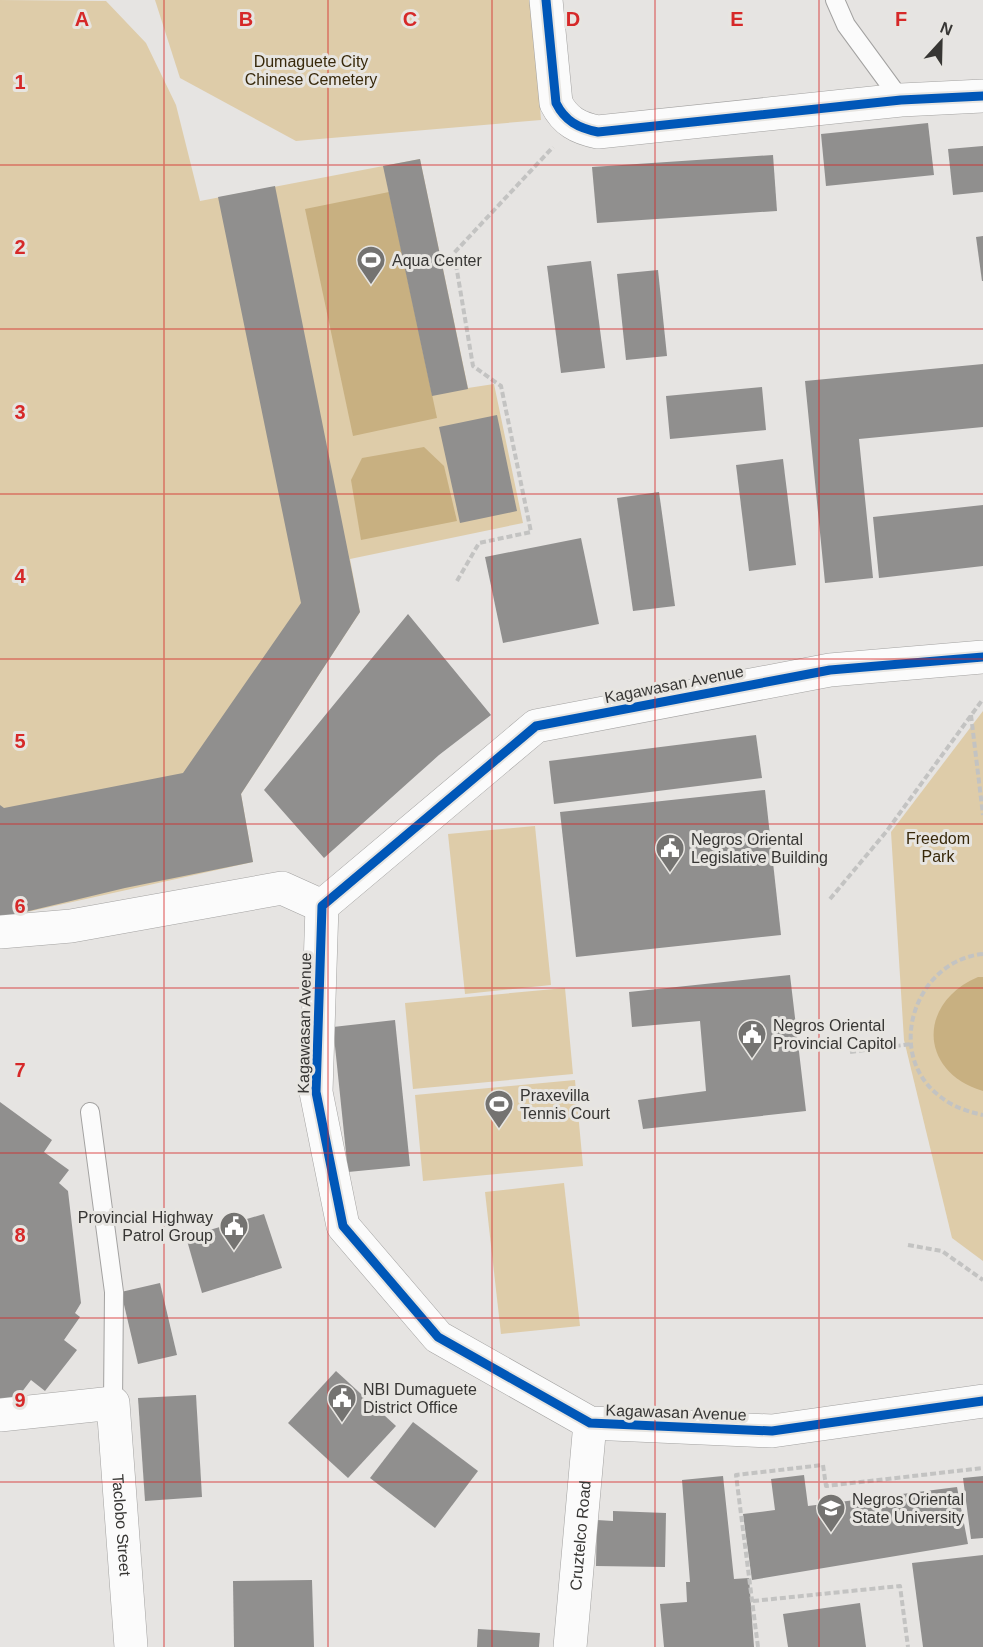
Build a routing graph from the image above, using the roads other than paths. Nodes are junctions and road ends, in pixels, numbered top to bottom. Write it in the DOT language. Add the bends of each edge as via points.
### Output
graph roads {
  1 [pos="546,0"];
  2 [pos="835,0"];
  3 [pos="983,96"];
  4 [pos="901,100"];
  5 [pos="983,657"];
  6 [pos="322,906"];
  7 [pos="0,932"];
  8 [pos="90,1112"];
  9 [pos="983,1401"];
  10 [pos="113,1403"];
  11 [pos="0,1414"];
  12 [pos="590,1424"];
  13 [pos="130,1647"];
  14 [pos="570,1647"];
  1 -- 4 [label="street" via="556,103 574,124 598,132"];
  2 -- 4 [label="lane" via="846,25"];
  3 -- 4 [label="street"];
  5 -- 6 [label="street, Kagawasan Avenue" via="830,670 536,726"];
  6 -- 7 [label="street" via="282,888 71,926"];
  6 -- 12 [label="street, Kagawasan Avenue" via="316,1092 343,1226 438,1337"];
  8 -- 10 [label="lane" via="114,1292"];
  9 -- 12 [label="street, Kagawasan Avenue" via="772,1431"];
  10 -- 11 [label="street"];
  10 -- 13 [label="street, Taclobo Street"];
  12 -- 14 [label="street, Cruztelco Road"];
}
